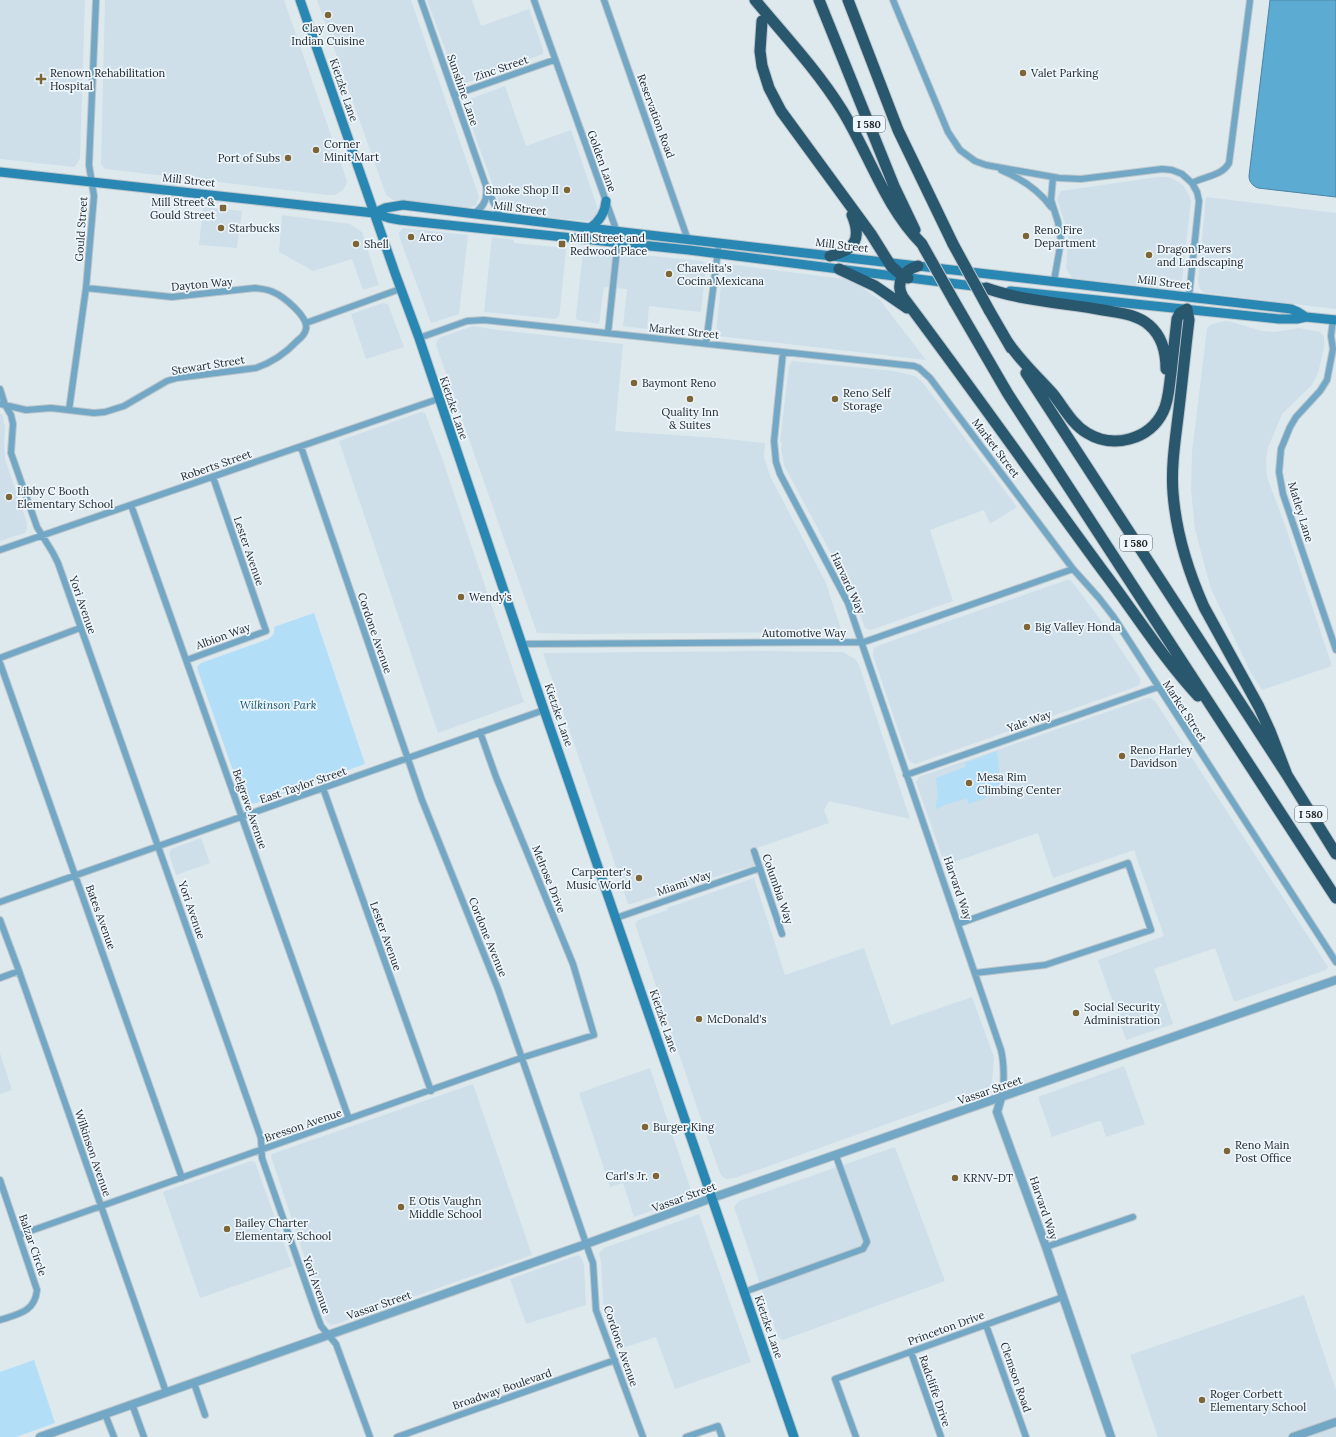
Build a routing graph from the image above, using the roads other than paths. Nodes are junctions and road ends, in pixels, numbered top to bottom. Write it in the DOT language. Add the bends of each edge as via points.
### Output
graph roads {
  1 [pos="96,0"];
  2 [pos="300,0"];
  3 [pos="421,0"];
  4 [pos="534,0"];
  5 [pos="604,0"];
  6 [pos="755,0"];
  7 [pos="819,0"];
  8 [pos="848,0"];
  9 [pos="893,0"];
  10 [pos="1250,0"];
  11 [pos="762,21"];
  12 [pos="554,60"];
  13 [pos="454,95"];
  14 [pos="986,165"];
  15 [pos="0,172"];
  16 [pos="1053,177"];
  17 [pos="91,182"];
  18 [pos="1192,183"];
  19 [pos="486,186"];
  20 [pos="606,201"];
  21 [pos="848,205"];
  22 [pos="374,212"];
  23 [pos="473,214"];
  24 [pos="1056,216"];
  25 [pos="503,218"];
  26 [pos="590,228"];
  27 [pos="617,232"];
  28 [pos="688,240"];
  29 [pos="617,242"];
  30 [pos="719,243"];
  31 [pos="923,245"];
  32 [pos="718,253"];
  33 [pos="830,256"];
  34 [pos="888,262"];
  35 [pos="918,266"];
  36 [pos="839,269"];
  37 [pos="904,277"];
  38 [pos="1054,281"];
  39 [pos="86,288"];
  40 [pos="986,288"];
  41 [pos="400,289"];
  42 [pos="1189,297"];
  43 [pos="1187,310"];
  44 [pos="1306,317"];
  45 [pos="1335,320"];
  46 [pos="306,323"];
  47 [pos="926,327"];
  48 [pos="608,333"];
  49 [pos="418,338"];
  50 [pos="1007,341"];
  51 [pos="706,344"];
  52 [pos="1335,347"];
  53 [pos="783,352"];
  54 [pos="0,389"];
  55 [pos="1168,397"];
  56 [pos="438,400"];
  57 [pos="3,405"];
  58 [pos="69,410"];
  59 [pos="301,447"];
  60 [pos="213,477"];
  61 [pos="131,505"];
  62 [pos="41,536"];
  63 [pos="0,550"];
  64 [pos="1073,569"];
  65 [pos="80,628"];
  66 [pos="266,631"];
  67 [pos="862,642"];
  68 [pos="522,644"];
  69 [pos="1336,650"];
  70 [pos="0,658"];
  71 [pos="187,660"];
  72 [pos="0,663"];
  73 [pos="1158,687"];
  74 [pos="544,710"];
  75 [pos="1219,719"];
  76 [pos="480,732"];
  77 [pos="407,758"];
  78 [pos="906,775"];
  79 [pos="1287,775"];
  80 [pos="323,788"];
  81 [pos="242,816"];
  82 [pos="158,845"];
  83 [pos="754,851"];
  84 [pos="1336,854"];
  85 [pos="760,868"];
  86 [pos="75,875"];
  87 [pos="1336,898"];
  88 [pos="0,902"];
  89 [pos="616,918"];
  90 [pos="0,920"];
  91 [pos="958,924"];
  92 [pos="782,934"];
  93 [pos="1336,962"];
  94 [pos="19,971"];
  95 [pos="975,973"];
  96 [pos="0,978"];
  97 [pos="1336,980"];
  98 [pos="594,1035"];
  99 [pos="521,1058"];
  100 [pos="431,1090"];
  101 [pos="1001,1098"];
  102 [pos="349,1119"];
  103 [pos="262,1150"];
  104 [pos="836,1156"];
  105 [pos="182,1178"];
  106 [pos="0,1180"];
  107 [pos="712,1198"];
  108 [pos="101,1206"];
  109 [pos="1133,1216"];
  110 [pos="19,1235"];
  111 [pos="586,1244"];
  112 [pos="1046,1247"];
  113 [pos="744,1292"];
  114 [pos="1063,1298"];
  115 [pos="0,1320"];
  116 [pos="986,1325"];
  117 [pos="328,1335"];
  118 [pos="911,1352"];
  119 [pos="614,1360"];
  120 [pos="194,1383"];
  121 [pos="166,1392"];
  122 [pos="132,1404"];
  123 [pos="105,1414"];
  124 [pos="205,1415"];
  125 [pos="1336,1422"];
  126 [pos="40,1437"];
  127 [pos="114,1437"];
  128 [pos="144,1437"];
  129 [pos="370,1437"];
  130 [pos="396,1437"];
  131 [pos="643,1437"];
  132 [pos="686,1437"];
  133 [pos="722,1437"];
  134 [pos="794,1437"];
  135 [pos="856,1437"];
  136 [pos="941,1437"];
  137 [pos="1026,1437"];
  138 [pos="1111,1437"];
  139 [pos="1293,1437"];
  1 -- 17 [label="street, Gould Street" via="89,165"];
  2 -- 22 [label="main road, Kietzke Lane"];
  3 -- 13 [label="street, Sunshine Lane"];
  4 -- 12 [label="street, Golden Lane"];
  5 -- 28 [label="street, Reservation Road"];
  6 -- 31 [label="highway" via="834,97 895,210 911,234"];
  7 -- 31 [label="highway, I 580" via="894,186"];
  8 -- 50 [label="highway, I 580, bridge" via="898,130 953,244"];
  9 -- 14 [label="street" via="951,138 965,155"];
  10 -- 18 [label="street" via="1229,162 1220,173"];
  11 -- 21 [label="highway" via="762,66 774,100"];
  12 -- 13 [label="street, Zinc Street"];
  12 -- 20 [label="street, Golden Lane"];
  13 -- 19 [label="street, Sunshine Lane"];
  14 -- 16 [label="street"];
  14 -- 24 [label="street" via="1014,176 1033,189 1045,199"];
  15 -- 17 [label="main road, Mill Street"];
  16 -- 18 [label="street" via="1081,179 1167,169 1182,174"];
  16 -- 24 [label="street" via="1051,200"];
  17 -- 22 [label="main road, Mill Street"];
  17 -- 39 [label="street, Gould Street" via="94,196"];
  18 -- 42 [label="street" via="1197,192 1199,206"];
  19 -- 23 [label="street" via="484,203"];
  19 -- 25 [label="street, Sunshine Lane"];
  20 -- 26 [label="main road" via="601,218"];
  20 -- 27 [label="street, Golden Lane"];
  21 -- 33 [label="highway" via="856,226 856,238 848,250"];
  21 -- 34 [label="highway" via="871,234"];
  22 -- 23 [label="main road, Mill Street" via="403,205"];
  22 -- 29 [label="main road, Mill Street" via="400,220"];
  22 -- 41 [label="main road, Kietzke Lane"];
  23 -- 25 [label="main road, Mill Street"];
  24 -- 38 [label="street" via="1061,241"];
  25 -- 26 [label="main road, Mill Street"];
  26 -- 27 [label="main road, Mill Street"];
  27 -- 28 [label="main road, Mill Street"];
  27 -- 29 [label="street, Golden Lane"];
  28 -- 30 [label="main road, Mill Street"];
  29 -- 32 [label="main road, Mill Street"];
  29 -- 48 [label="street, Golden Lane"];
  30 -- 32 [label="street"];
  30 -- 33 [label="main road, Mill Street"];
  31 -- 75 [label="highway, I 580, bridge" via="1008,394"];
  32 -- 36 [label="main road, Mill Street"];
  32 -- 51 [label="street"];
  33 -- 34 [label="main road, Mill Street"];
  34 -- 35 [label="main road, Mill Street"];
  34 -- 37 [label="highway"];
  35 -- 37 [label="highway" via="910,269"];
  35 -- 38 [label="main road, Mill Street"];
  36 -- 37 [label="main road, Mill Street"];
  36 -- 47 [label="highway" via="886,293"];
  37 -- 40 [label="main road, Mill Street"];
  37 -- 47 [label="highway" via="900,286 902,295"];
  38 -- 42 [label="main road, Mill Street"];
  39 -- 46 [label="street, Dayton Way" via="172,298 264,289 286,300"];
  39 -- 58 [label="street, Gould Street"];
  40 -- 43 [label="main road, Mill Street"];
  40 -- 55 [label="highway" via="1015,297 1100,310 1132,316 1143,321 1157,333 1163,344"];
  41 -- 46 [label="street"];
  41 -- 49 [label="main road, Kietzke Lane"];
  42 -- 43 [label="main road"];
  42 -- 44 [label="main road, Mill Street" via="1291,309"];
  43 -- 44 [label="main road, Mill Street" via="1279,319 1297,320"];
  43 -- 55 [label="highway" via="1180,313 1177,319"];
  43 -- 79 [label="highway" via="1189,320 1173,464 1173,492 1178,526 1186,559 1204,607 1259,707"];
  44 -- 45 [label="main road, Mill Street"];
  45 -- 52 [label="street, Matley Lane" via="1331,336"];
  46 -- 58 [label="street, Stewart Street" via="305,333 290,349 276,360 256,368 177,378 124,406 105,412"];
  47 -- 75 [label="highway" via="1163,655"];
  48 -- 49 [label="street, Market Street" via="478,320"];
  48 -- 51 [label="street, Market Street"];
  49 -- 56 [label="main road, Kietzke Lane"];
  50 -- 55 [label="highway" via="1075,424 1100,439 1121,441 1144,433 1160,418"];
  50 -- 79 [label="highway, I 580" via="1048,409"];
  51 -- 53 [label="street, Market Street"];
  52 -- 69 [label="street, Matley Lane" via="1327,380 1314,400 1296,417 1285,437 1279,460 1279,472 1283,494"];
  53 -- 64 [label="street, Market Street" via="914,366 925,372"];
  53 -- 67 [label="street, Harvard Way" via="774,441 776,462 848,603"];
  54 -- 57 [label="street, Yori Avenue"];
  56 -- 59 [label="street, Roberts Street"];
  56 -- 68 [label="main road, Kietzke Lane"];
  57 -- 58 [label="street, Stewart Street" via="26,410"];
  57 -- 62 [label="street, Yori Avenue" via="11,415 12,453"];
  59 -- 60 [label="street, Roberts Street"];
  59 -- 77 [label="street, Cordone Avenue"];
  60 -- 61 [label="street, Roberts Street"];
  60 -- 66 [label="street, Lester Avenue"];
  61 -- 62 [label="street, Roberts Street"];
  61 -- 71 [label="street, Belgrave Avenue"];
  62 -- 63 [label="street, Roberts Street"];
  62 -- 65 [label="street, Yori Avenue" via="58,563"];
  64 -- 67 [label="street, Automotive Way"];
  64 -- 73 [label="street, Market Street" via="1112,616"];
  65 -- 70 [label="street"];
  65 -- 82 [label="street, Yori Avenue"];
  66 -- 71 [label="street, Albion Way"];
  67 -- 68 [label="street, Automotive Way"];
  67 -- 78 [label="street, Harvard Way"];
  68 -- 74 [label="main road, Kietzke Lane"];
  71 -- 81 [label="street, Belgrave Avenue"];
  72 -- 86 [label="street, Bates Avenue"];
  73 -- 78 [label="street, Yale Way"];
  73 -- 93 [label="street, Market Street"];
  74 -- 76 [label="street, East Taylor Street"];
  74 -- 89 [label="main road, Kietzke Lane"];
  75 -- 87 [label="highway, I 580"];
  76 -- 77 [label="street, East Taylor Street"];
  76 -- 98 [label="street, Melrose Drive" via="573,964"];
  77 -- 80 [label="street, East Taylor Street"];
  77 -- 99 [label="street, Cordone Avenue" via="498,989"];
  78 -- 91 [label="street, Harvard Way"];
  79 -- 84 [label="highway, I 580"];
  80 -- 81 [label="street, East Taylor Street"];
  80 -- 100 [label="street, Lester Avenue"];
  81 -- 82 [label="street, East Taylor Street"];
  81 -- 102 [label="street, Belgrave Avenue"];
  82 -- 86 [label="street, East Taylor Street"];
  82 -- 103 [label="street, Yori Avenue" via="261,1138"];
  83 -- 85 [label="street, Columbia Way"];
  85 -- 89 [label="street, Miami Way"];
  85 -- 92 [label="street, Columbia Way"];
  86 -- 88 [label="street, East Taylor Street"];
  86 -- 105 [label="street, Bates Avenue"];
  89 -- 107 [label="main road, Kietzke Lane"];
  90 -- 94 [label="street, Wilkinson Avenue"];
  91 -- 95 [label="street, Harvard Way"];
  91 -- 95 [label="street" via="1128,863 1151,930 1045,965"];
  94 -- 96 [label="street"];
  94 -- 108 [label="street, Wilkinson Avenue"];
  95 -- 101 [label="street, Harvard Way" via="1002,1056 1004,1087"];
  97 -- 101 [label="street, Vassar Street"];
  98 -- 99 [label="street, Bresson Avenue"];
  99 -- 100 [label="street, Bresson Avenue"];
  99 -- 111 [label="street, Cordone Avenue"];
  100 -- 102 [label="street, Bresson Avenue"];
  101 -- 104 [label="street, Vassar Street"];
  101 -- 112 [label="street, Harvard Way" via="997,1112"];
  102 -- 103 [label="street, Bresson Avenue"];
  103 -- 105 [label="street, Bresson Avenue"];
  103 -- 117 [label="street, Yori Avenue" via="262,1158 315,1310 321,1326"];
  104 -- 107 [label="street, Vassar Street"];
  104 -- 113 [label="street" via="867,1242 864,1249"];
  105 -- 108 [label="street, Bresson Avenue"];
  106 -- 110 [label="street, Balzar Circle"];
  107 -- 111 [label="street, Vassar Street"];
  107 -- 113 [label="main road, Kietzke Lane"];
  108 -- 110 [label="street, Bresson Avenue"];
  108 -- 121 [label="street, Wilkinson Avenue"];
  109 -- 112 [label="street"];
  110 -- 115 [label="street, Balzar Circle" via="36,1283 37,1296 26,1311"];
  111 -- 117 [label="street, Vassar Street"];
  111 -- 119 [label="street, Cordone Avenue" via="593,1263 596,1310"];
  112 -- 114 [label="street, Harvard Way"];
  113 -- 134 [label="main road, Kietzke Lane"];
  114 -- 116 [label="street, Princeton Drive"];
  114 -- 138 [label="street, Harvard Way"];
  116 -- 118 [label="street, Princeton Drive"];
  116 -- 137 [label="street, Clemson Road"];
  117 -- 120 [label="street, Vassar Street"];
  117 -- 129 [label="street, Yori Avenue" via="338,1346"];
  118 -- 135 [label="street, Princeton Drive" via="835,1379"];
  118 -- 136 [label="street, Radcliffe Drive"];
  119 -- 130 [label="street, Broadway Boulevard"];
  119 -- 131 [label="street, Cordone Avenue"];
  120 -- 121 [label="street, Vassar Street"];
  120 -- 124 [label="street"];
  121 -- 122 [label="street, Vassar Street"];
  122 -- 123 [label="street, Vassar Street"];
  122 -- 128 [label="street"];
  123 -- 126 [label="street, Vassar Street"];
  123 -- 127 [label="street"];
  125 -- 139 [label="street"];
  132 -- 133 [label="street" via="718,1426"];
}
